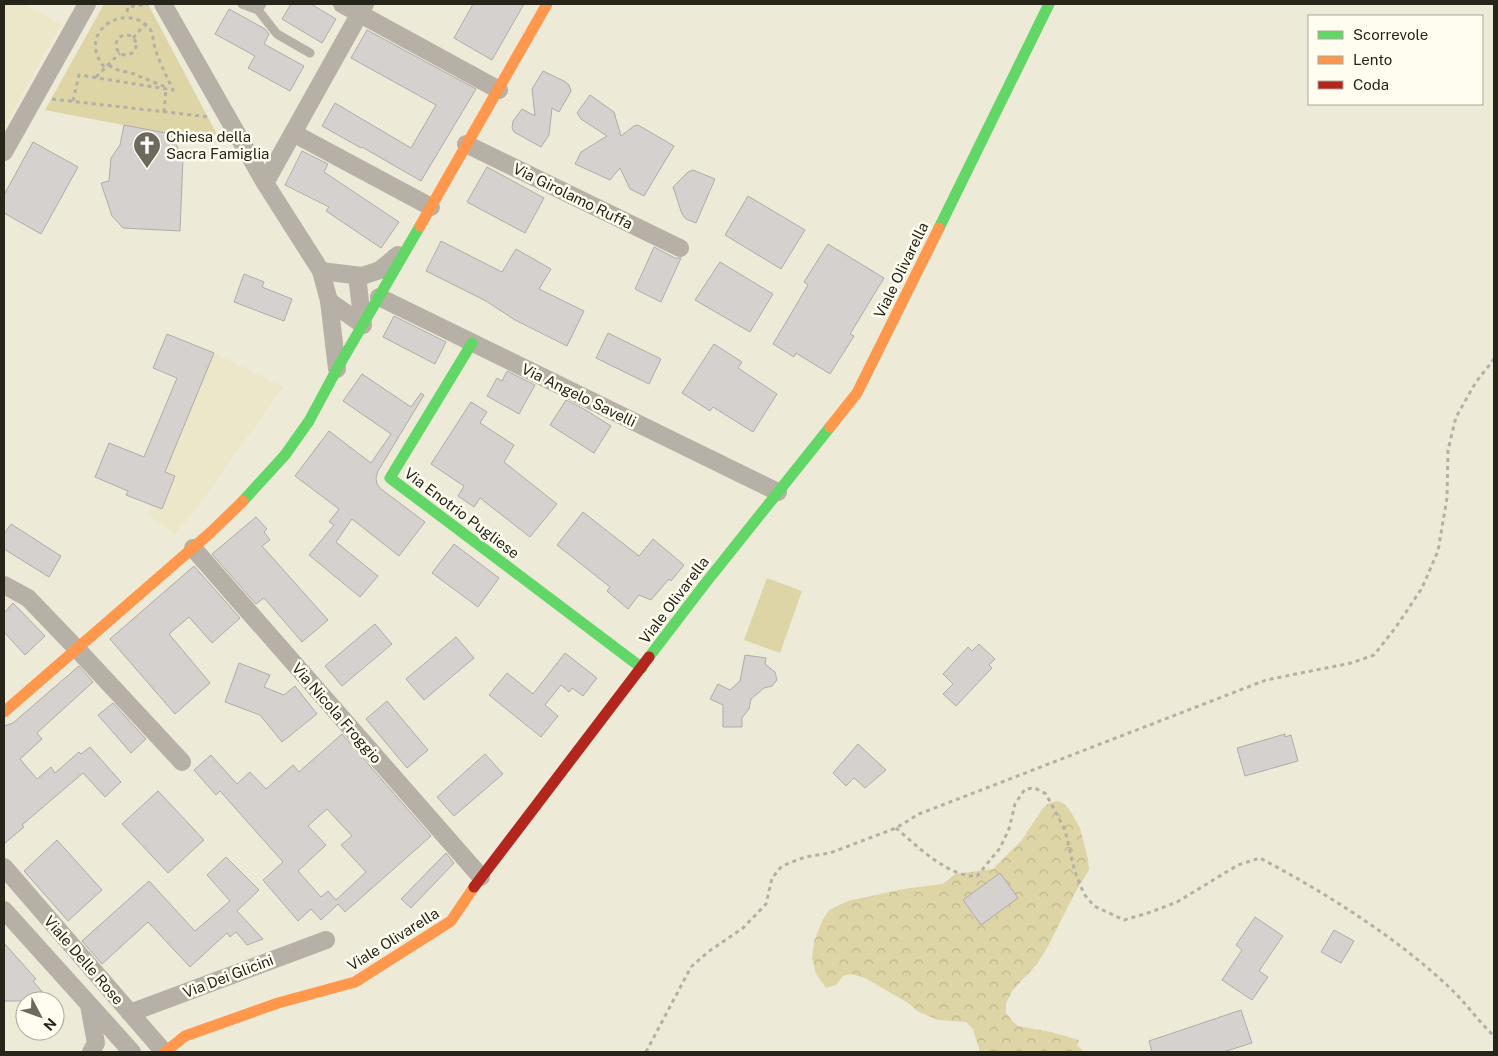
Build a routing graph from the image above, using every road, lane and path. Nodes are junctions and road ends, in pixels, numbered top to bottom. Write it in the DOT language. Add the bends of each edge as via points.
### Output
graph roads {
  1 [pos="87,4"];
  2 [pos="148,4"];
  3 [pos="163,4"];
  4 [pos="242,4"];
  5 [pos="342,4"];
  6 [pos="547,4"];
  7 [pos="1049,4"];
  8 [pos="260,7"];
  9 [pos="362,9"];
  10 [pos="122,12"];
  11 [pos="127,12"];
  12 [pos="132,12"];
  13 [pos="138,16"];
  14 [pos="106,20"];
  15 [pos="146,24"];
  16 [pos="133,38"];
  17 [pos="120,53"];
  18 [pos="310,53"];
  19 [pos="108,65"];
  20 [pos="104,68"];
  21 [pos="95,78"];
  22 [pos="166,89"];
  23 [pos="173,90"];
  24 [pos="499,90"];
  25 [pos="34,97"];
  26 [pos="73,102"];
  27 [pos="164,112"];
  28 [pos="228,120"];
  29 [pos="293,133"];
  30 [pos="466,144"];
  31 [pos="4,152"];
  32 [pos="265,183"];
  33 [pos="431,207"];
  34 [pos="408,247"];
  35 [pos="680,248"];
  36 [pos="321,271"];
  37 [pos="357,276"];
  38 [pos="380,297"];
  39 [pos="329,301"];
  40 [pos="363,325"];
  41 [pos="472,342"];
  42 [pos="1494,359"];
  43 [pos="337,369"];
  44 [pos="778,492"];
  45 [pos="193,548"];
  46 [pos="4,585"];
  47 [pos="77,649"];
  48 [pos="642,668"];
  49 [pos="4,712"];
  50 [pos="182,762"];
  51 [pos="896,828"];
  52 [pos="4,867"];
  53 [pos="481,877"];
  54 [pos="4,910"];
  55 [pos="326,940"];
  56 [pos="89,1005"];
  57 [pos="130,1013"];
  58 [pos="1494,1036"];
  59 [pos="91,1052"];
  60 [pos="132,1052"];
  61 [pos="164,1052"];
  62 [pos="646,1052"];
  1 -- 25 [label="street"];
  2 -- 11 [label="path" via="128,7"];
  3 -- 28 [label="street"];
  4 -- 8 [label="lane"];
  5 -- 9 [label="street"];
  6 -- 24 [label="street"];
  7 -- 44 [label="street, Viale Olivarella" via="857,393"];
  8 -- 18 [label="lane" via="277,34"];
  9 -- 24 [label="street"];
  9 -- 29 [label="street"];
  10 -- 11 [label="path"];
  11 -- 12 [label="path"];
  13 -- 15 [label="path"];
  14 -- 20 [label="path" via="95,40 98,61"];
  15 -- 16 [label="path"];
  15 -- 23 [label="path"];
  16 -- 17 [label="path" via="134,50 129,54"];
  16 -- 17 [label="path" via="124,35 118,38 116,45"];
  17 -- 19 [label="path"];
  19 -- 20 [label="path"];
  19 -- 23 [label="path"];
  20 -- 21 [label="path"];
  21 -- 22 [label="path"];
  21 -- 26 [label="path" via="79,75"];
  22 -- 23 [label="path"];
  22 -- 27 [label="path"];
  24 -- 30 [label="street"];
  25 -- 26 [label="path"];
  25 -- 31 [label="street"];
  26 -- 27 [label="path"];
  27 -- 28 [label="path"];
  28 -- 32 [label="street"];
  29 -- 32 [label="street"];
  29 -- 33 [label="street"];
  30 -- 33 [label="street"];
  30 -- 35 [label="street, Via Girolamo Ruffa"];
  32 -- 36 [label="street"];
  33 -- 34 [label="street"];
  34 -- 37 [label="street" via="380,270"];
  34 -- 38 [label="street"];
  36 -- 37 [label="street"];
  36 -- 39 [label="street"];
  37 -- 40 [label="street"];
  38 -- 40 [label="street"];
  38 -- 41 [label="street, Via Angelo Savelli"];
  39 -- 40 [label="street"];
  39 -- 43 [label="street"];
  40 -- 43 [label="street"];
  41 -- 44 [label="street, Via Angelo Savelli"];
  41 -- 48 [label="street, Via Enotrio Pugliese" via="390,478"];
  42 -- 51 [label="path" via="1456,417 1448,450 1448,498 1438,551 1422,588 1374,655 1351,664 1266,680 919,814"];
  43 -- 45 [label="street" via="309,421 285,455 247,497"];
  44 -- 48 [label="street, Viale Olivarella"];
  45 -- 47 [label="street"];
  45 -- 53 [label="street, Via Nicola Froggio"];
  46 -- 47 [label="street" via="28,598"];
  47 -- 49 [label="street"];
  47 -- 50 [label="street"];
  48 -- 53 [label="street, Viale Olivarella"];
  51 -- 58 [label="path" via="945,867 969,877 977,876 1000,848 1009,829 1014,804 1025,789 1035,788 1046,794 1065,830 1084,894 1094,906 1124,920 1176,902 1238,865 1260,858 1294,876 1402,948 1450,988"];
  51 -- 62 [label="path" via="830,853 805,857 782,866 772,878 766,904 743,928 691,967"];
  52 -- 57 [label="street, Viale Delle Rose"];
  53 -- 61 [label="street, Viale Olivarella" via="451,921 355,982 278,1003 185,1036"];
  54 -- 56 [label="street, Viale Delle Rose"];
  55 -- 57 [label="street, Via Dei Glicini"];
  56 -- 59 [label="street" via="96,1043"];
  56 -- 60 [label="street, Viale Delle Rose"];
  57 -- 61 [label="street, Viale Delle Rose"];
}
